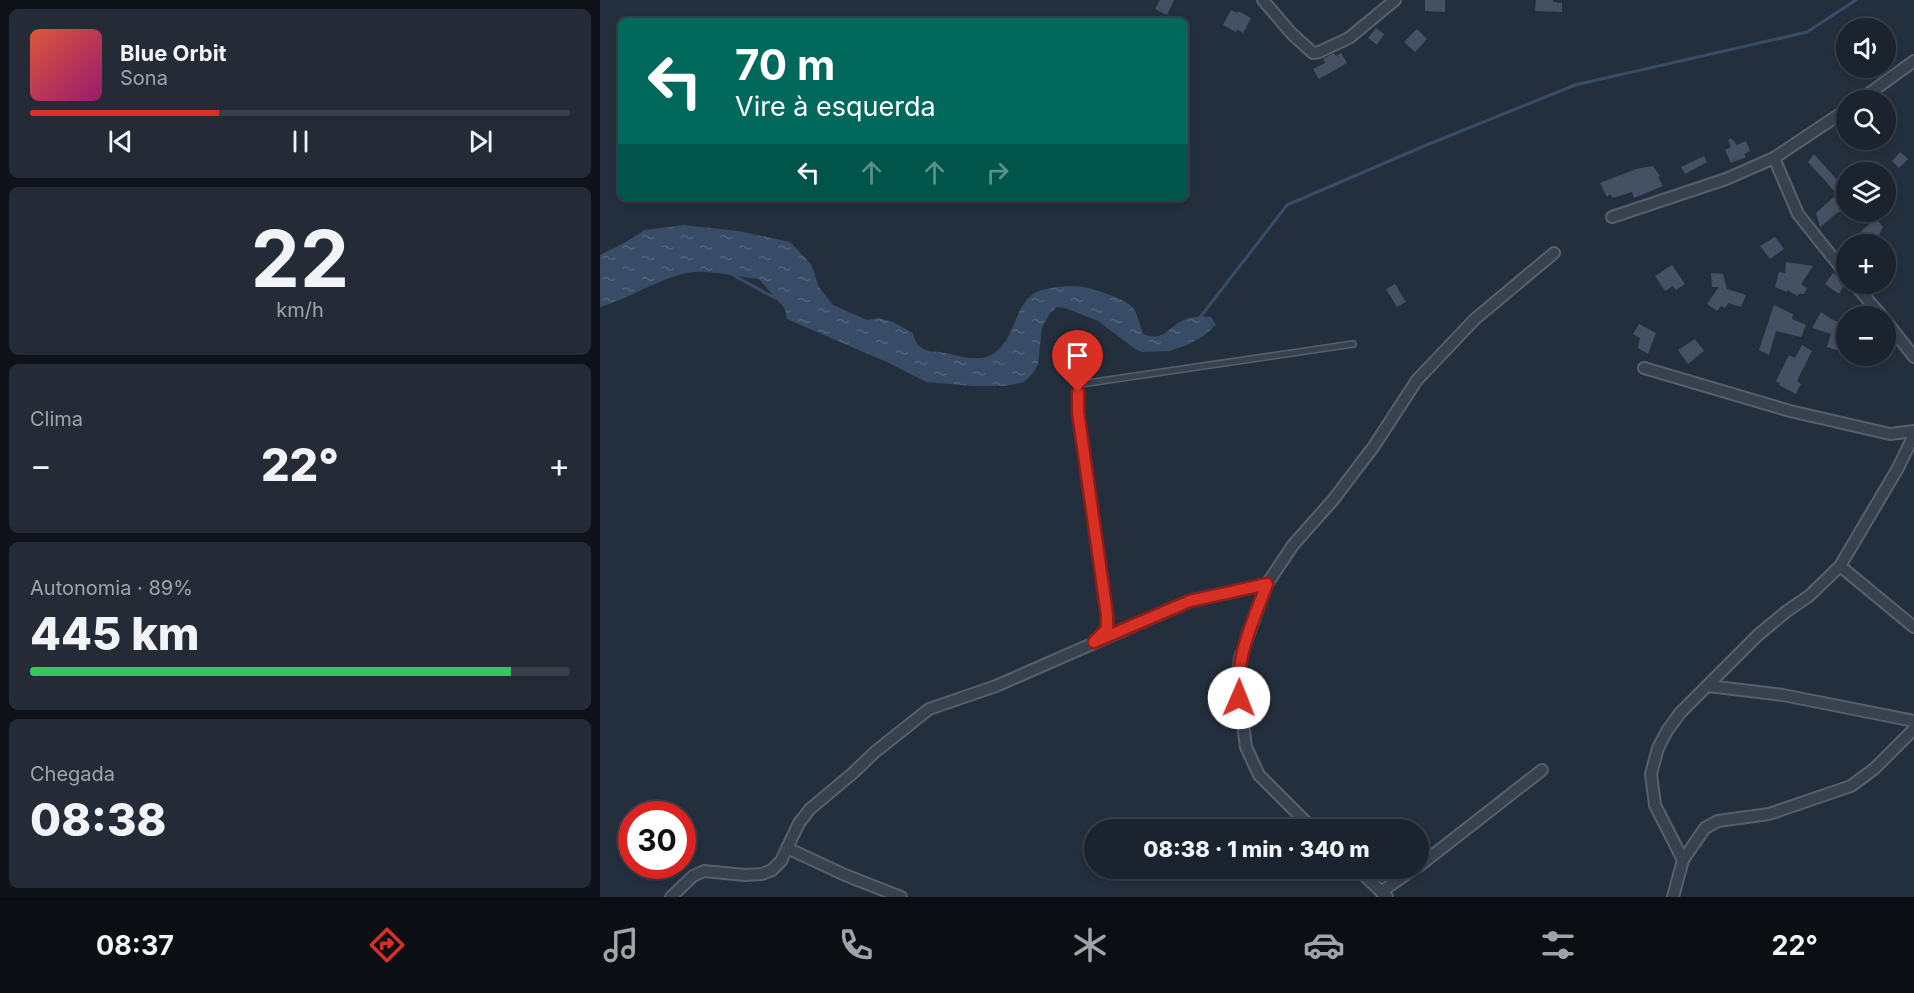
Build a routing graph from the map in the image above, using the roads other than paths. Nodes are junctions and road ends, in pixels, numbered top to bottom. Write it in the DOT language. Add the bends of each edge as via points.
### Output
graph roads {
  1 [pos="1263,0"];
  2 [pos="1395,0"];
  3 [pos="1914,61"];
  4 [pos="1874,90"];
  5 [pos="1836,117"];
  6 [pos="1774,158"];
  7 [pos="1612,218"];
  8 [pos="1554,253"];
  9 [pos="1836,262"];
  10 [pos="1863,294"];
  11 [pos="1873,306"];
  12 [pos="1896,334"];
  13 [pos="1353,344"];
  14 [pos="1914,357"];
  15 [pos="1644,368"];
  16 [pos="1914,433"];
  17 [pos="1840,566"];
  18 [pos="1267,584"];
  19 [pos="1914,627"];
  20 [pos="1094,642"];
  21 [pos="1708,686"];
  22 [pos="1914,721"];
  23 [pos="1914,729"];
  24 [pos="1542,770"];
  25 [pos="1303,819"];
  26 [pos="788,848"];
  27 [pos="1429,858"];
  28 [pos="1683,860"];
  29 [pos="1368,879"];
  30 [pos="1402,879"];
  31 [pos="1384,894"];
  32 [pos="671,897"];
  33 [pos="901,897"];
  34 [pos="1673,897"];
  1 -- 2 [label="street" via="1313,53 1349,38"];
  3 -- 4 [label="street"];
  5 -- 6 [label="street"];
  6 -- 7 [label="street" via="1726,179"];
  6 -- 9 [label="street" via="1798,214"];
  8 -- 18 [label="street" via="1475,319 1417,380 1374,446 1293,545"];
  10 -- 11 [label="street"];
  12 -- 14 [label="street"];
  13 -- 20 [label="lane" via="1082,384 1078,412 1107,615 1107,629"];
  15 -- 16 [label="street" via="1790,411 1890,434"];
  16 -- 17 [label="street" via="1898,468"];
  17 -- 19 [label="street"];
  17 -- 21 [label="street" via="1758,635"];
  18 -- 20 [label="street" via="1190,601"];
  18 -- 25 [label="street" via="1240,658 1237,679 1244,737 1259,774"];
  20 -- 26 [label="street" via="996,686 929,709 810,809"];
  21 -- 22 [label="street" via="1783,694"];
  21 -- 28 [label="street" via="1667,731 1652,774 1655,805"];
  23 -- 28 [label="street" via="1851,786 1769,814 1718,821 1705,828"];
  24 -- 27 [label="street"];
  26 -- 32 [label="street" via="772,870 762,874 704,871"];
  26 -- 33 [label="street"];
  28 -- 34 [label="street"];
  29 -- 31 [label="street"];
  30 -- 31 [label="street"];
}
